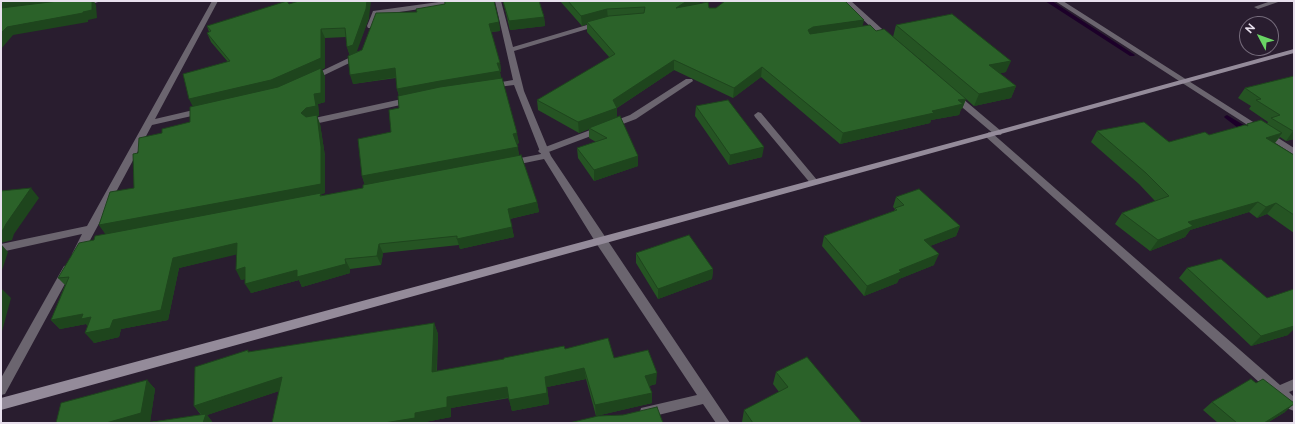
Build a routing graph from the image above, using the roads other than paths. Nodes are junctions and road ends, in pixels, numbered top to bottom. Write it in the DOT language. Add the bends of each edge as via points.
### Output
graph roads {
  1 [pos="98,1"];
  2 [pos="215,1"];
  3 [pos="460,1"];
  4 [pos="498,1"];
  5 [pos="847,1"];
  6 [pos="1058,1"];
  7 [pos="1278,1"];
  8 [pos="77,5"];
  9 [pos="1258,7"];
  10 [pos="608,22"];
  11 [pos="368,34"];
  12 [pos="896,46"];
  13 [pos="362,49"];
  14 [pos="510,50"];
  15 [pos="1294,51"];
  16 [pos="1183,80"];
  17 [pos="306,81"];
  18 [pos="689,81"];
  19 [pos="518,82"];
  20 [pos="480,87"];
  21 [pos="944,87"];
  22 [pos="419,98"];
  23 [pos="211,109"];
  24 [pos="758,115"];
  25 [pos="310,122"];
  26 [pos="150,123"];
  27 [pos="993,134"];
  28 [pos="1294,152"];
  29 [pos="545,154"];
  30 [pos="500,165"];
  31 [pos="814,182"];
  32 [pos="91,229"];
  33 [pos="600,240"];
  34 [pos="98,242"];
  35 [pos="82,244"];
  36 [pos="1,248"];
  37 [pos="1294,384"];
  38 [pos="1,390"];
  39 [pos="1279,391"];
  40 [pos="707,398"];
  41 [pos="1,404"];
  42 [pos="1294,405"];
  43 [pos="634,415"];
  44 [pos="723,423"];
  1 -- 8 [label="street"];
  2 -- 26 [label="street"];
  3 -- 11 [label="street" via="376,13"];
  4 -- 14 [label="street"];
  5 -- 12 [label="street" via="874,30"];
  6 -- 16 [label="street"];
  7 -- 9 [label="street"];
  10 -- 14 [label="street"];
  13 -- 17 [label="street" via="360,56"];
  14 -- 19 [label="street"];
  15 -- 16 [label="street"];
  16 -- 27 [label="street"];
  16 -- 28 [label="street"];
  18 -- 29 [label="street" via="633,116"];
  19 -- 20 [label="street"];
  19 -- 29 [label="street"];
  21 -- 27 [label="street"];
  22 -- 25 [label="street"];
  23 -- 26 [label="street"];
  24 -- 31 [label="street"];
  26 -- 32 [label="street"];
  27 -- 31 [label="street"];
  27 -- 39 [label="street"];
  29 -- 30 [label="street"];
  29 -- 33 [label="street"];
  31 -- 33 [label="street"];
  32 -- 35 [label="street"];
  32 -- 36 [label="street"];
  33 -- 40 [label="street"];
  33 -- 41 [label="street"];
  34 -- 35 [label="street"];
  35 -- 38 [label="street"];
  37 -- 39 [label="street"];
  39 -- 42 [label="street"];
  40 -- 43 [label="street"];
  40 -- 44 [label="street"];
}
